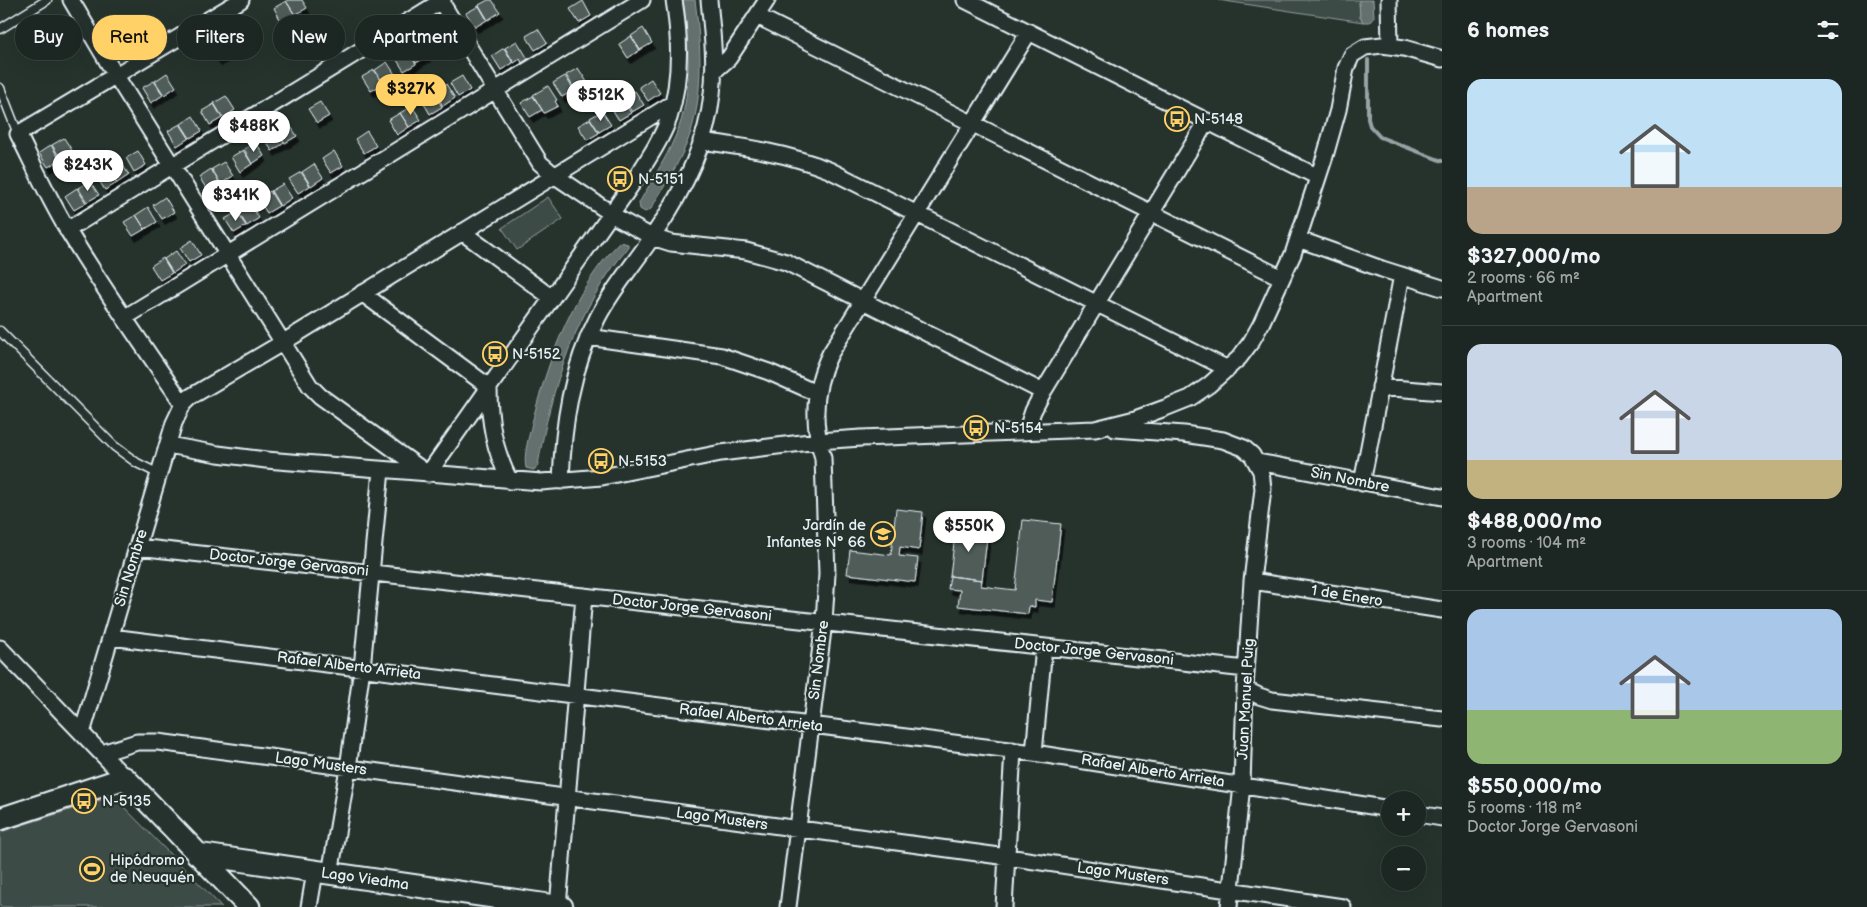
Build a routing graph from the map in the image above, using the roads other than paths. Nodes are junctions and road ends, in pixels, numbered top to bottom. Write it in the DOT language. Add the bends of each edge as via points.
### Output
graph roads {
  1 [pos="47,0"];
  2 [pos="71,0"];
  3 [pos="241,0"];
  4 [pos="442,0"];
  5 [pos="642,0"];
  6 [pos="674,0"];
  7 [pos="709,0"];
  8 [pos="767,0"];
  9 [pos="965,0"];
  10 [pos="1389,0"];
  11 [pos="757,16"];
  12 [pos="0,29"];
  13 [pos="1029,32"];
  14 [pos="1390,46"];
  15 [pos="1442,59"];
  16 [pos="714,72"];
  17 [pos="116,76"];
  18 [pos="0,88"];
  19 [pos="495,90"];
  20 [pos="673,102"];
  21 [pos="1207,121"];
  22 [pos="973,124"];
  23 [pos="18,134"];
  24 [pos="701,141"];
  25 [pos="171,165"];
  26 [pos="554,175"];
  27 [pos="1318,177"];
  28 [pos="918,213"];
  29 [pos="1151,213"];
  30 [pos="611,214"];
  31 [pos="67,230"];
  32 [pos="462,232"];
  33 [pos="652,237"];
  34 [pos="1298,239"];
  35 [pos="227,254"];
  36 [pos="1402,275"];
  37 [pos="1282,278"];
  38 [pos="1442,288"];
  39 [pos="362,294"];
  40 [pos="552,298"];
  41 [pos="863,301"];
  42 [pos="1097,303"];
  43 [pos="124,318"];
  44 [pos="0,331"];
  45 [pos="588,337"];
  46 [pos="282,343"];
  47 [pos="1228,369"];
  48 [pos="489,387"];
  49 [pos="1380,387"];
  50 [pos="1043,392"];
  51 [pos="1442,392"];
  52 [pos="816,394"];
  53 [pos="183,404"];
  54 [pos="1095,429"];
  55 [pos="1026,432"];
  56 [pos="818,441"];
  57 [pos="168,445"];
  58 [pos="1258,462"];
  59 [pos="381,470"];
  60 [pos="159,474"];
  61 [pos="428,474"];
  62 [pos="510,480"];
  63 [pos="560,481"];
  64 [pos="1362,483"];
  65 [pos="1442,497"];
  66 [pos="137,546"];
  67 [pos="371,572"];
  68 [pos="1252,581"];
  69 [pos="584,596"];
  70 [pos="1442,610"];
  71 [pos="824,622"];
  72 [pos="111,636"];
  73 [pos="1044,647"];
  74 [pos="0,648"];
  75 [pos="362,668"];
  76 [pos="1246,669"];
  77 [pos="1245,689"];
  78 [pos="576,695"];
  79 [pos="1442,719"];
  80 [pos="811,725"];
  81 [pos="82,733"];
  82 [pos="1012,750"];
  83 [pos="102,753"];
  84 [pos="1034,753"];
  85 [pos="348,768"];
  86 [pos="125,778"];
  87 [pos="1242,785"];
  88 [pos="567,798"];
  89 [pos="1381,808"];
  90 [pos="1426,815"];
  91 [pos="1442,818"];
  92 [pos="0,819"];
  93 [pos="798,829"];
  94 [pos="197,854"];
  95 [pos="1007,857"];
  96 [pos="323,873"];
  97 [pos="1231,889"];
  98 [pos="249,907"];
  99 [pos="309,907"];
  100 [pos="558,907"];
  101 [pos="562,907"];
  102 [pos="788,907"];
  103 [pos="1004,907"];
  104 [pos="1228,907"];
  105 [pos="1344,907"];
  1 -- 12 [label="lane"];
  2 -- 17 [label="street"];
  3 -- 17 [label="street"];
  4 -- 19 [label="street"];
  4 -- 25 [label="street"];
  5 -- 19 [label="street"];
  6 -- 20 [label="street" via="678,50"];
  7 -- 16 [label="street"];
  8 -- 11 [label="street"];
  9 -- 13 [label="street"];
  10 -- 14 [label="street"];
  11 -- 16 [label="street" via="729,58"];
  11 -- 22 [label="street"];
  13 -- 21 [label="street"];
  13 -- 22 [label="street, Sin Nombre"];
  14 -- 15 [label="street"];
  14 -- 27 [label="street" via="1365,47 1349,61"];
  16 -- 24 [label="street"];
  17 -- 23 [label="street"];
  17 -- 25 [label="street"];
  18 -- 23 [label="lane"];
  19 -- 26 [label="street" via="534,155"];
  19 -- 35 [label="street"];
  20 -- 26 [label="street"];
  20 -- 30 [label="street" via="659,141"];
  21 -- 27 [label="street"];
  21 -- 29 [label="street"];
  22 -- 28 [label="street, Sin Nombre"];
  22 -- 29 [label="street"];
  23 -- 31 [label="street"];
  24 -- 28 [label="street" via="763,150 806,161 853,180"];
  24 -- 33 [label="street" via="684,182"];
  25 -- 31 [label="street"];
  25 -- 35 [label="street"];
  26 -- 30 [label="street"];
  26 -- 32 [label="street"];
  27 -- 34 [label="street"];
  28 -- 41 [label="street, Sin Nombre"];
  28 -- 42 [label="street"];
  29 -- 37 [label="street"];
  29 -- 42 [label="street"];
  30 -- 33 [label="street"];
  30 -- 40 [label="street"];
  31 -- 43 [label="street"];
  32 -- 39 [label="street"];
  32 -- 40 [label="street"];
  33 -- 41 [label="street" via="671,243 766,255"];
  33 -- 45 [label="street" via="608,299"];
  34 -- 36 [label="street"];
  34 -- 37 [label="street"];
  35 -- 43 [label="street"];
  35 -- 46 [label="street"];
  36 -- 38 [label="street"];
  36 -- 49 [label="street"];
  37 -- 47 [label="street" via="1251,342"];
  39 -- 46 [label="street"];
  39 -- 48 [label="street"];
  40 -- 48 [label="street"];
  41 -- 50 [label="street"];
  41 -- 52 [label="street, Sin Nombre" via="824,366"];
  42 -- 47 [label="street"];
  42 -- 50 [label="street"];
  43 -- 53 [label="street"];
  44 -- 60 [label="lane" via="114,446"];
  45 -- 52 [label="street" via="722,356 769,372"];
  45 -- 63 [label="street" via="566,416"];
  46 -- 53 [label="street" via="196,392"];
  46 -- 61 [label="street" via="301,374 320,396"];
  47 -- 54 [label="street" via="1190,398"];
  48 -- 61 [label="street"];
  48 -- 62 [label="street" via="493,437"];
  49 -- 51 [label="street"];
  49 -- 64 [label="street"];
  50 -- 55 [label="street"];
  52 -- 56 [label="street, Sin Nombre"];
  53 -- 57 [label="street, Sin Nombre"];
  54 -- 55 [label="street"];
  54 -- 58 [label="street, Sin Nombre" via="1136,430 1223,440 1244,448"];
  55 -- 56 [label="street"];
  56 -- 63 [label="street" via="741,450 602,477"];
  56 -- 71 [label="street, Sin Nombre" via="823,458 827,574"];
  57 -- 59 [label="street" via="241,458"];
  57 -- 60 [label="street, Sin Nombre"];
  58 -- 64 [label="street, Sin Nombre"];
  58 -- 68 [label="street" via="1263,489"];
  59 -- 61 [label="street"];
  59 -- 67 [label="street"];
  60 -- 66 [label="street, Sin Nombre"];
  61 -- 62 [label="street"];
  62 -- 63 [label="street"];
  64 -- 65 [label="street, Sin Nombre"];
  66 -- 67 [label="street, Doctor Jorge Gervasoni"];
  66 -- 72 [label="street, Sin Nombre"];
  67 -- 69 [label="street, Doctor Jorge Gervasoni"];
  67 -- 75 [label="street"];
  68 -- 70 [label="street, 1 de Enero"];
  68 -- 76 [label="street, Juan Manuel Puig"];
  69 -- 71 [label="street, Doctor Jorge Gervasoni"];
  69 -- 78 [label="street"];
  71 -- 73 [label="street, Doctor Jorge Gervasoni"];
  71 -- 80 [label="street, Sin Nombre"];
  72 -- 75 [label="street, Rafael Alberto Arrieta"];
  72 -- 81 [label="street, Sin Nombre"];
  73 -- 76 [label="street, Doctor Jorge Gervasoni"];
  73 -- 84 [label="street"];
  74 -- 81 [label="street"];
  75 -- 78 [label="street, Rafael Alberto Arrieta"];
  75 -- 85 [label="street"];
  76 -- 77 [label="street, Juan Manuel Puig"];
  77 -- 79 [label="street" via="1272,700"];
  77 -- 87 [label="street, Juan Manuel Puig"];
  78 -- 80 [label="street, Rafael Alberto Arrieta"];
  78 -- 88 [label="street"];
  80 -- 82 [label="street, Rafael Alberto Arrieta"];
  80 -- 93 [label="street, Sin Nombre"];
  81 -- 83 [label="street"];
  82 -- 84 [label="street, Rafael Alberto Arrieta"];
  82 -- 95 [label="street"];
  83 -- 85 [label="street, Lago Musters" via="137,742 158,742"];
  83 -- 86 [label="street"];
  84 -- 87 [label="street, Rafael Alberto Arrieta"];
  85 -- 88 [label="street, Lago Musters"];
  85 -- 96 [label="street"];
  86 -- 92 [label="main road"];
  86 -- 94 [label="main road"];
  87 -- 89 [label="street, Rafael Alberto Arrieta"];
  87 -- 97 [label="street, Juan Manuel Puig"];
  88 -- 93 [label="street, Lago Musters"];
  88 -- 100 [label="street"];
  90 -- 91 [label="street"];
  93 -- 95 [label="street, Lago Musters"];
  93 -- 102 [label="street, Sin Nombre"];
  94 -- 96 [label="main road, Lago Viedma"];
  94 -- 98 [label="main road"];
  95 -- 97 [label="street, Lago Musters"];
  95 -- 103 [label="street"];
  96 -- 99 [label="street"];
  96 -- 100 [label="main road, Lago Viedma"];
  97 -- 104 [label="street, Juan Manuel Puig"];
  97 -- 105 [label="street, Lago Musters"];
  100 -- 101 [label="main road, Lago Viedma"];
}
